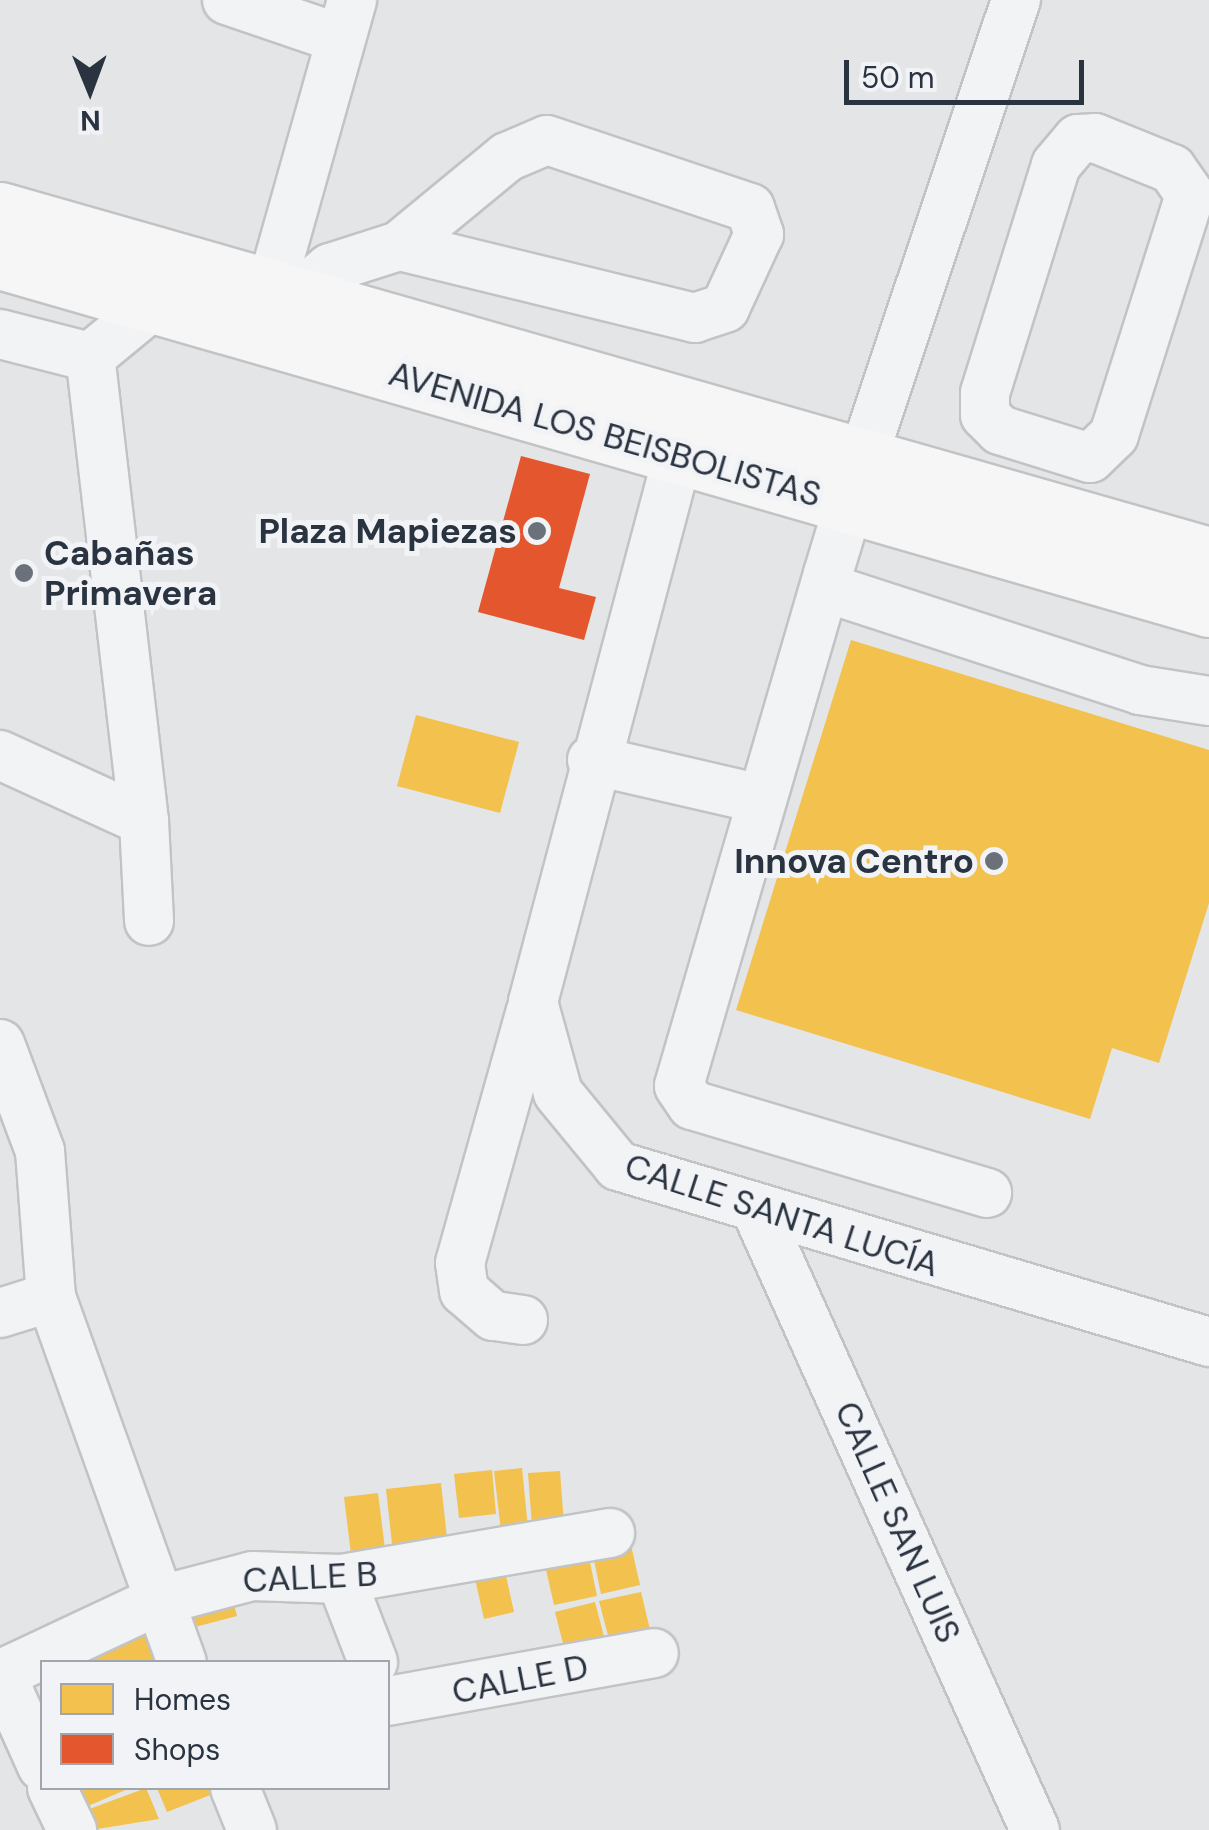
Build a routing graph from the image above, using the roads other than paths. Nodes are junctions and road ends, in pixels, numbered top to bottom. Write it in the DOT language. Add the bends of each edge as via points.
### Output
graph roads {
  1 [pos="227,0"];
  2 [pos="1016,0"];
  3 [pos="347,19"];
  4 [pos="0,210"];
  5 [pos="398,246"];
  6 [pos="0,261"];
  7 [pos="153,306"];
  8 [pos="274,308"];
  9 [pos="0,334"];
  10 [pos="90,357"];
  11 [pos="1044,445"];
  12 [pos="678,455"];
  13 [pos="856,481"];
  14 [pos="1026,502"];
  15 [pos="1209,555"];
  16 [pos="828,574"];
  17 [pos="1209,609"];
  18 [pos="1209,702"];
  19 [pos="0,754"];
  20 [pos="592,760"];
  21 [pos="761,799"];
  22 [pos="144,821"];
  23 [pos="149,921"];
  24 [pos="534,1002"];
  25 [pos="0,1044"];
  26 [pos="987,1193"];
  27 [pos="758,1214"];
  28 [pos="51,1297"];
  29 [pos="0,1313"];
  30 [pos="523,1320"];
  31 [pos="1209,1342"];
  32 [pos="610,1533"];
  33 [pos="341,1579"];
  34 [pos="156,1601"];
  35 [pos="654,1653"];
  36 [pos="181,1660"];
  37 [pos="372,1660"];
  38 [pos="390,1701"];
  39 [pos="40,1762"];
  40 [pos="53,1790"];
  41 [pos="236,1790"];
  42 [pos="72,1830"];
  43 [pos="252,1830"];
  44 [pos="1035,1830"];
  1 -- 3 [label="street"];
  2 -- 13 [label="street"];
  3 -- 8 [label="street"];
  4 -- 8 [label="main road, AVENIDA LOS BEISBOLISTAS"];
  5 -- 5 [label="street" via="506,158 547,140 750,208 760,234 725,308 696,318"];
  5 -- 8 [label="street" via="330,268"];
  6 -- 7 [label="main road, AVENIDA LOS BEISBOLISTAS"];
  7 -- 8 [label="main road, AVENIDA LOS BEISBOLISTAS"];
  7 -- 10 [label="street"];
  8 -- 12 [label="main road, AVENIDA LOS BEISBOLISTAS"];
  8 -- 13 [label="main road, AVENIDA LOS BEISBOLISTAS"];
  9 -- 10 [label="street"];
  10 -- 22 [label="street"];
  11 -- 11 [label="street" via="1090,458 1114,436 1188,211 1186,180 1172,169 1095,138 1078,140 1056,165 985,393 990,425"];
  11 -- 14 [label="street"];
  12 -- 13 [label="main road, AVENIDA LOS BEISBOLISTAS"];
  12 -- 20 [label="street, CALLE SANTA LUCÍA"];
  13 -- 14 [label="main road, AVENIDA LOS BEISBOLISTAS"];
  13 -- 16 [label="street"];
  13 -- 17 [label="main road, AVENIDA LOS BEISBOLISTAS"];
  14 -- 15 [label="main road, AVENIDA LOS BEISBOLISTAS"];
  16 -- 18 [label="street" via="844,599 1140,690"];
  16 -- 21 [label="street"];
  19 -- 22 [label="street"];
  20 -- 21 [label="street"];
  20 -- 24 [label="street, CALLE SANTA LUCÍA"];
  21 -- 26 [label="street" via="680,1086 692,1105"];
  22 -- 23 [label="street"];
  24 -- 27 [label="street, CALLE SANTA LUCÍA" via="558,1094 599,1152"];
  24 -- 30 [label="street" via="460,1263 464,1291 493,1316"];
  25 -- 28 [label="street" via="40,1151"];
  27 -- 31 [label="street, CALLE SANTA LUCÍA"];
  27 -- 44 [label="street, CALLE SAN LUIS"];
  28 -- 29 [label="street"];
  28 -- 34 [label="street"];
  32 -- 33 [label="street, CALLE B"];
  33 -- 34 [label="street, CALLE B" via="252,1576"];
  33 -- 37 [label="street"];
  34 -- 36 [label="street"];
  34 -- 39 [label="street, CALLE B" via="10,1670 8,1690"];
  35 -- 38 [label="street, CALLE D"];
  40 -- 42 [label="street"];
  41 -- 43 [label="street"];
}
